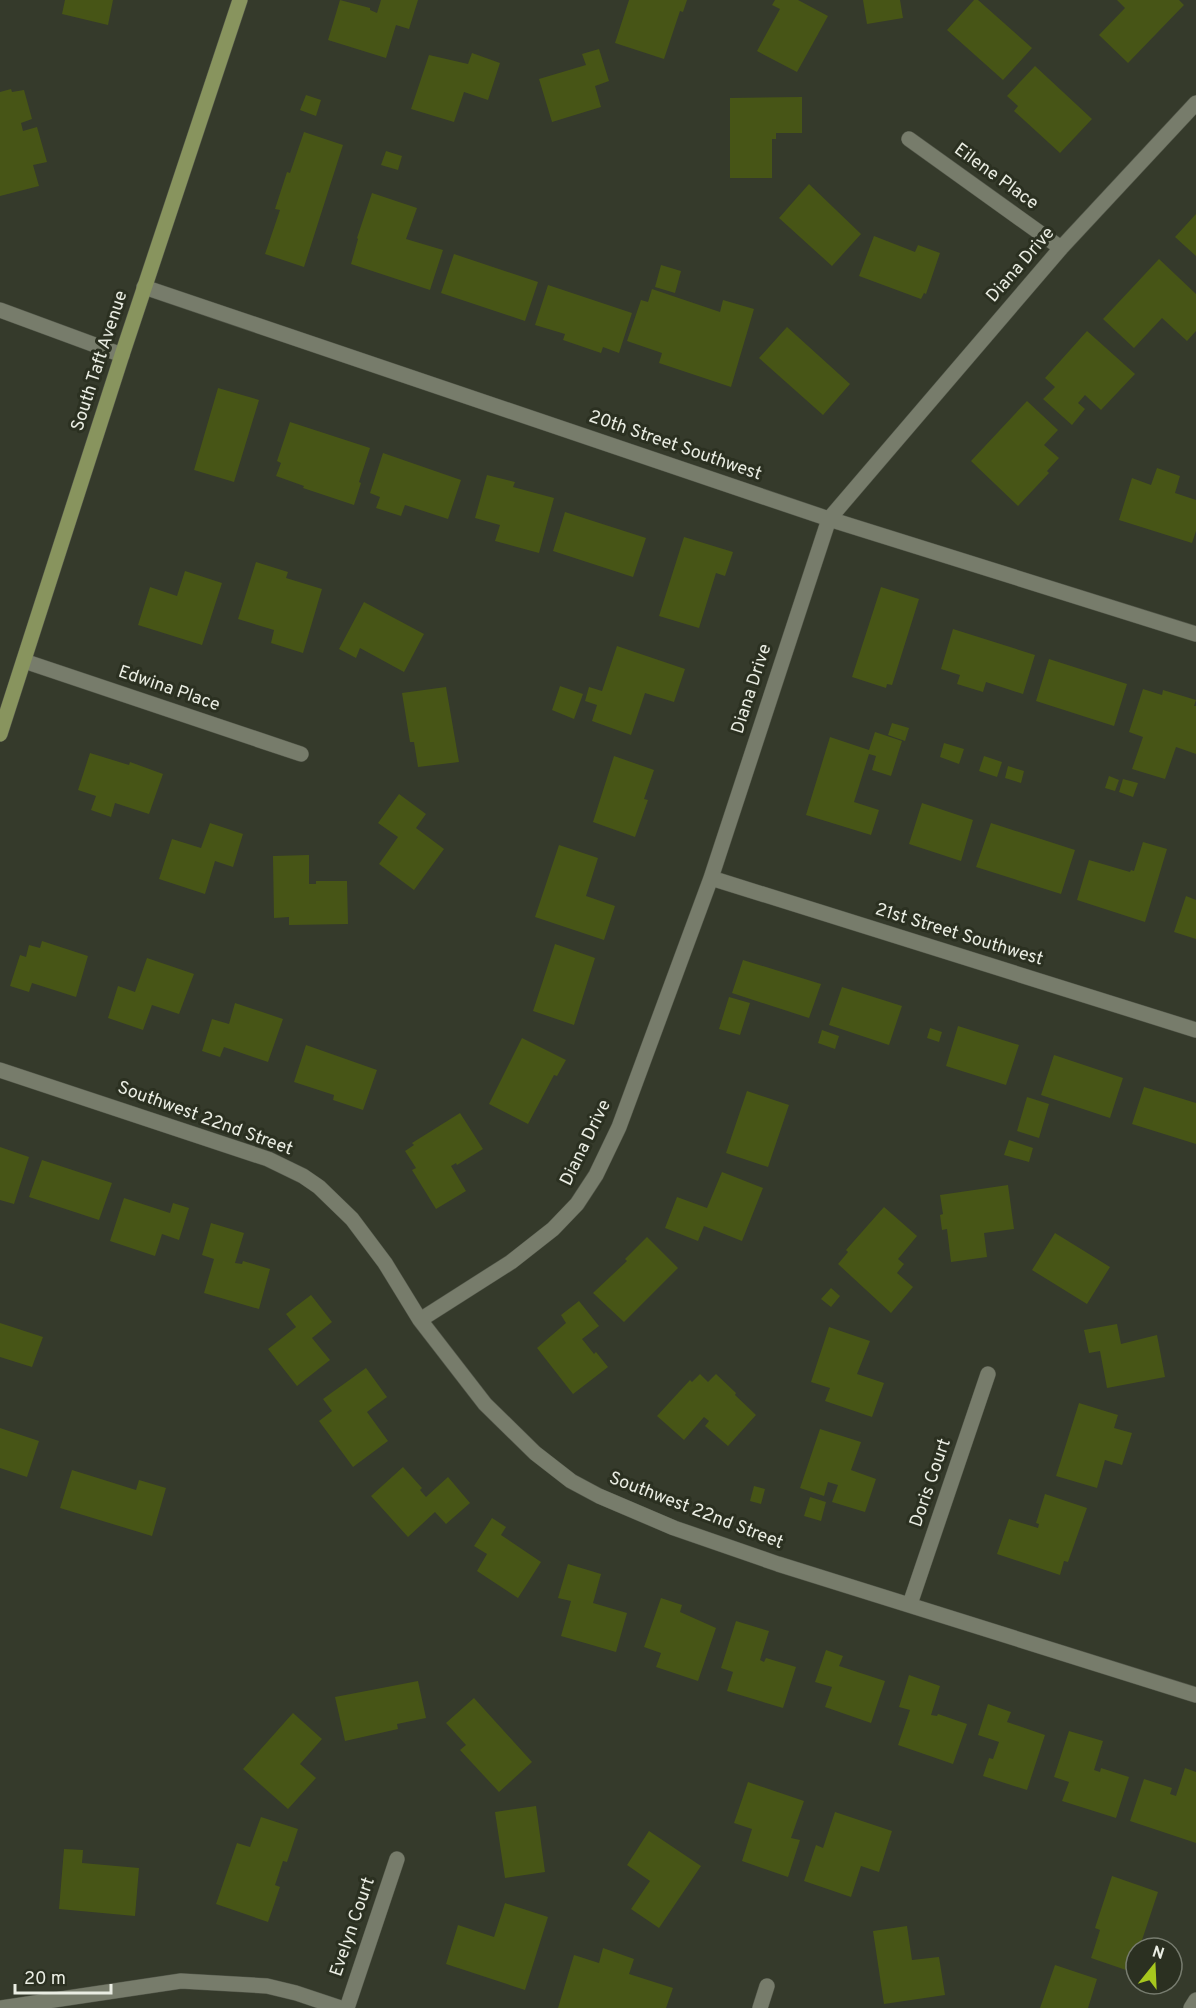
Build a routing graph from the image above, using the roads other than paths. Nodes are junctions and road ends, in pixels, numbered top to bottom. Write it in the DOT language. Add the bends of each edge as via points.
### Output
graph roads {
  1 [pos="240,0"];
  2 [pos="1196,103"];
  3 [pos="909,139"];
  4 [pos="1061,248"];
  5 [pos="144,287"];
  6 [pos="0,310"];
  7 [pos="122,355"];
  8 [pos="828,519"];
  9 [pos="1196,634"];
  10 [pos="24,661"];
  11 [pos="0,734"];
  12 [pos="301,754"];
  13 [pos="711,878"];
  14 [pos="1196,1030"];
  15 [pos="0,1070"];
  16 [pos="420,1320"];
  17 [pos="988,1374"];
  18 [pos="910,1604"];
  19 [pos="1196,1695"];
  20 [pos="397,1859"];
  21 [pos="767,1986"];
  22 [pos="1196,2000"];
  23 [pos="1,2008"];
  24 [pos="341,2008"];
  25 [pos="347,2008"];
  26 [pos="760,2008"];
  27 [pos="1191,2008"];
  1 -- 5 [label="main road, South Taft Avenue"];
  2 -- 4 [label="street, Diana Drive"];
  3 -- 4 [label="street, Eilene Place"];
  4 -- 8 [label="street, Diana Drive"];
  5 -- 7 [label="main road, South Taft Avenue"];
  5 -- 8 [label="street, 20th Street Southwest"];
  6 -- 7 [label="street"];
  7 -- 10 [label="main road, South Taft Avenue"];
  8 -- 9 [label="street, 20th Street Southwest"];
  8 -- 13 [label="street, Diana Drive"];
  10 -- 11 [label="main road, South Taft Avenue"];
  10 -- 12 [label="street, Edwina Place"];
  13 -- 14 [label="street, 21st Street Southwest"];
  13 -- 16 [label="street, Diana Drive" via="619,1126 577,1204 511,1262"];
  15 -- 16 [label="street, Southwest 22nd Street" via="257,1155 303,1176 352,1219"];
  16 -- 18 [label="street, Southwest 22nd Street" via="485,1404 535,1453 571,1481 674,1528"];
  17 -- 18 [label="street, Doris Court"];
  18 -- 19 [label="street, Southwest 22nd Street"];
  20 -- 25 [label="street, Evelyn Court"];
  21 -- 26 [label="street"];
  22 -- 27 [label="street"];
  23 -- 24 [label="street" via="181,1980 267,1986"];
}
